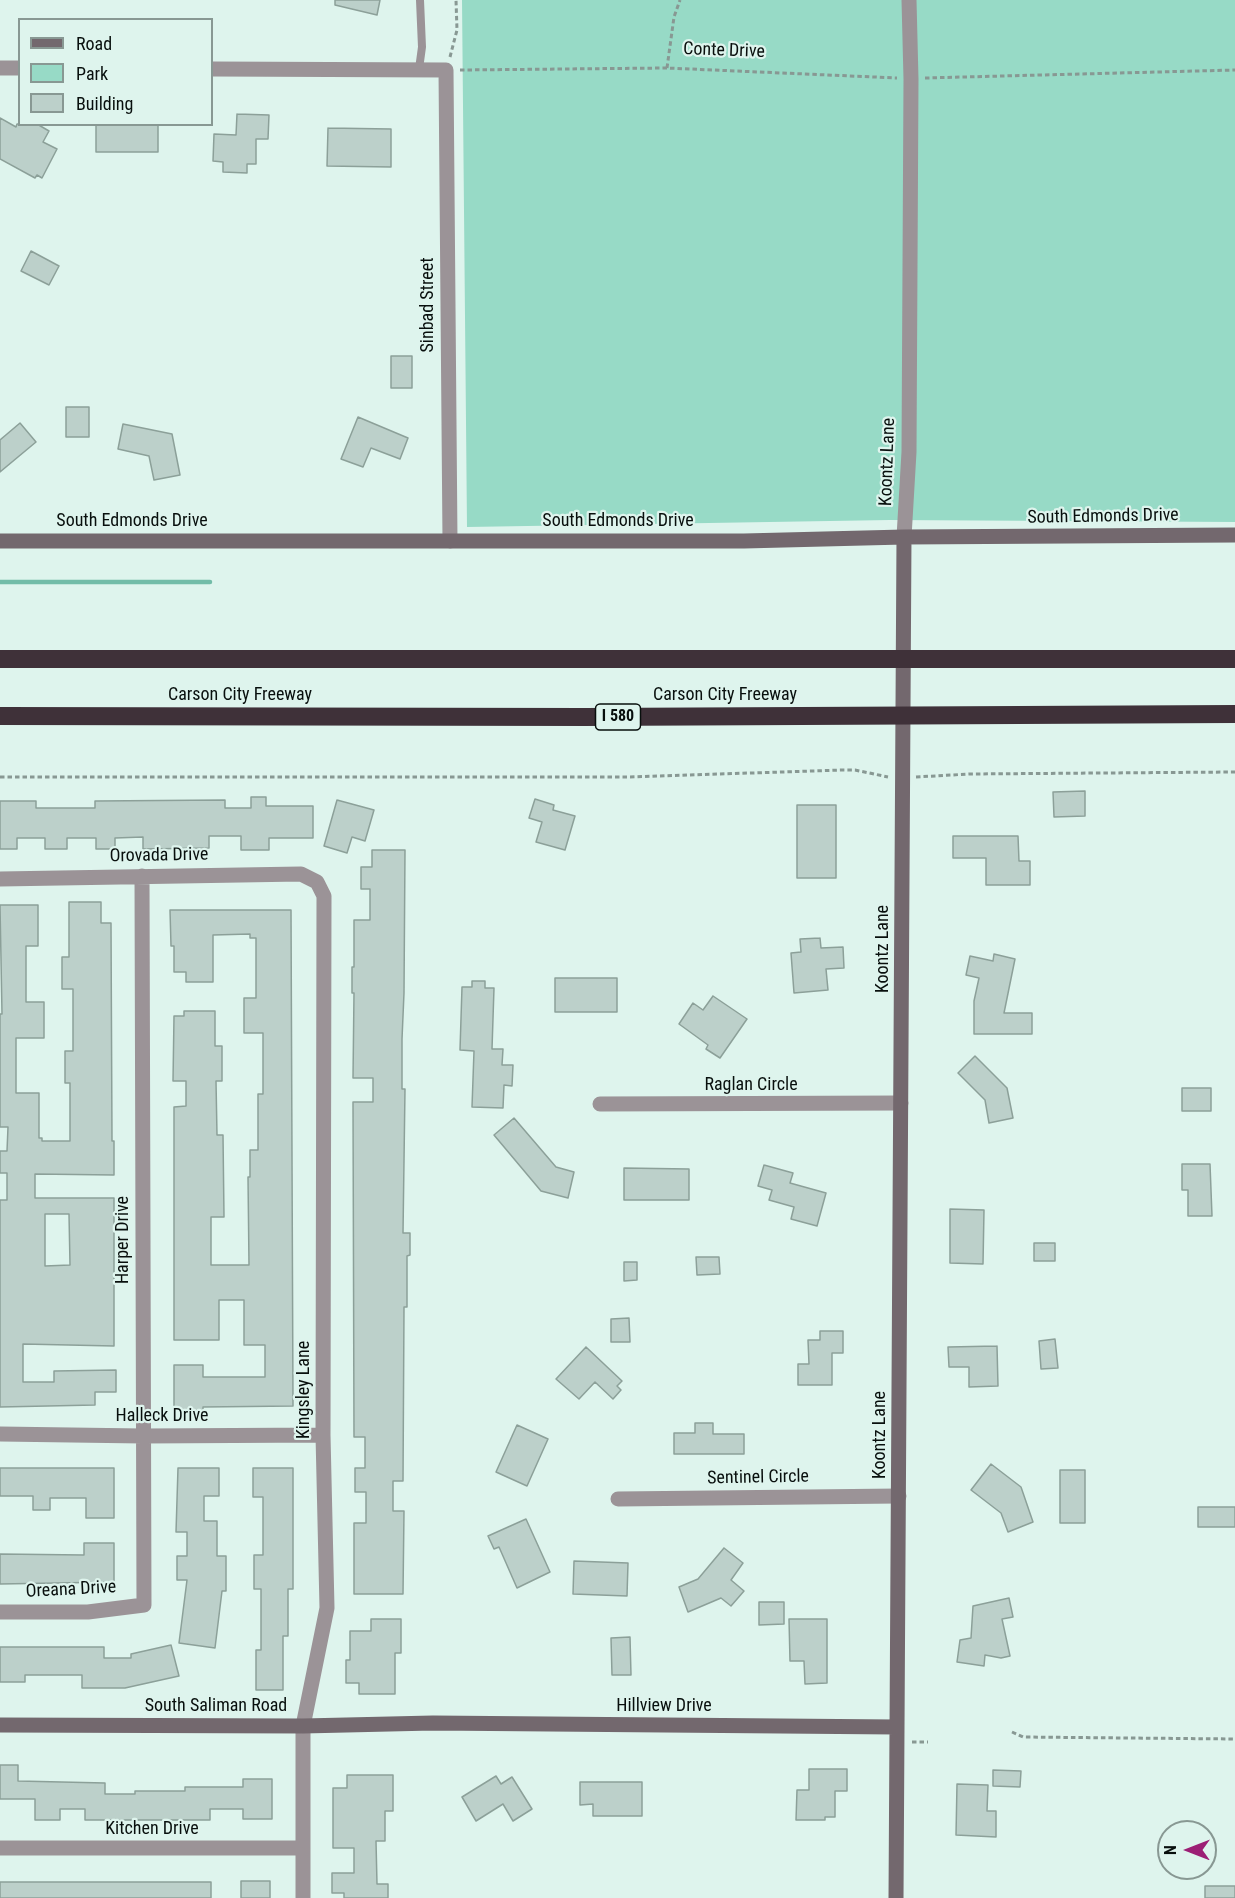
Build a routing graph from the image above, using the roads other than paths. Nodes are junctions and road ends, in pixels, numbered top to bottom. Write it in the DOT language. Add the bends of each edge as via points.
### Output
graph roads {
  1 [pos="420,0"];
  2 [pos="909,0"];
  3 [pos="0,68"];
  4 [pos="18,68"];
  5 [pos="213,69"];
  6 [pos="419,69"];
  7 [pos="1235,535"];
  8 [pos="904,537"];
  9 [pos="0,541"];
  10 [pos="450,541"];
  11 [pos="0,659"];
  12 [pos="1235,659"];
  13 [pos="1235,714"];
  14 [pos="0,716"];
  15 [pos="142,876"];
  16 [pos="0,879"];
  17 [pos="317,882"];
  18 [pos="902,1103"];
  19 [pos="600,1104"];
  20 [pos="0,1434"];
  21 [pos="323,1435"];
  22 [pos="143,1436"];
  23 [pos="899,1496"];
  24 [pos="618,1499"];
  25 [pos="144,1605"];
  26 [pos="0,1612"];
  27 [pos="433,1723"];
  28 [pos="0,1725"];
  29 [pos="303,1726"];
  30 [pos="896,1727"];
  31 [pos="0,1848"];
  32 [pos="303,1848"];
  33 [pos="303,1898"];
  34 [pos="896,1898"];
  1 -- 6 [label="lane"];
  2 -- 8 [label="street, Koontz Lane" via="909,452"];
  3 -- 4 [label="street"];
  5 -- 6 [label="street"];
  6 -- 10 [label="street, Sinbad Street" via="446,70"];
  7 -- 8 [label="street, South Edmonds Drive"];
  8 -- 10 [label="street, South Edmonds Drive"];
  8 -- 18 [label="street, Koontz Lane"];
  9 -- 10 [label="street, South Edmonds Drive"];
  11 -- 12 [label="highway, Carson City Freeway"];
  13 -- 14 [label="highway, Carson City Freeway / I 580"];
  15 -- 16 [label="street, Orovada Drive"];
  15 -- 17 [label="street, Orovada Drive" via="301,874"];
  15 -- 22 [label="street, Harper Drive"];
  17 -- 21 [label="street, Kingsley Lane" via="324,896"];
  18 -- 19 [label="street, Raglan Circle"];
  18 -- 23 [label="street, Koontz Lane"];
  20 -- 22 [label="street, Halleck Drive"];
  21 -- 22 [label="street, Halleck Drive"];
  21 -- 29 [label="street, Kingsley Lane" via="327,1608"];
  22 -- 25 [label="street, Harper Drive"];
  23 -- 24 [label="street, Sentinel Circle"];
  23 -- 30 [label="street, Koontz Lane"];
  25 -- 26 [label="street, Oreana Drive" via="88,1612"];
  27 -- 29 [label="street, South Saliman Road"];
  27 -- 30 [label="street, Hillview Drive"];
  28 -- 29 [label="street, South Saliman Road"];
  29 -- 32 [label="street, Kingsley Lane"];
  30 -- 34 [label="street, Koontz Lane"];
  31 -- 32 [label="street, Kitchen Drive"];
  32 -- 33 [label="street, Kingsley Lane"];
}
